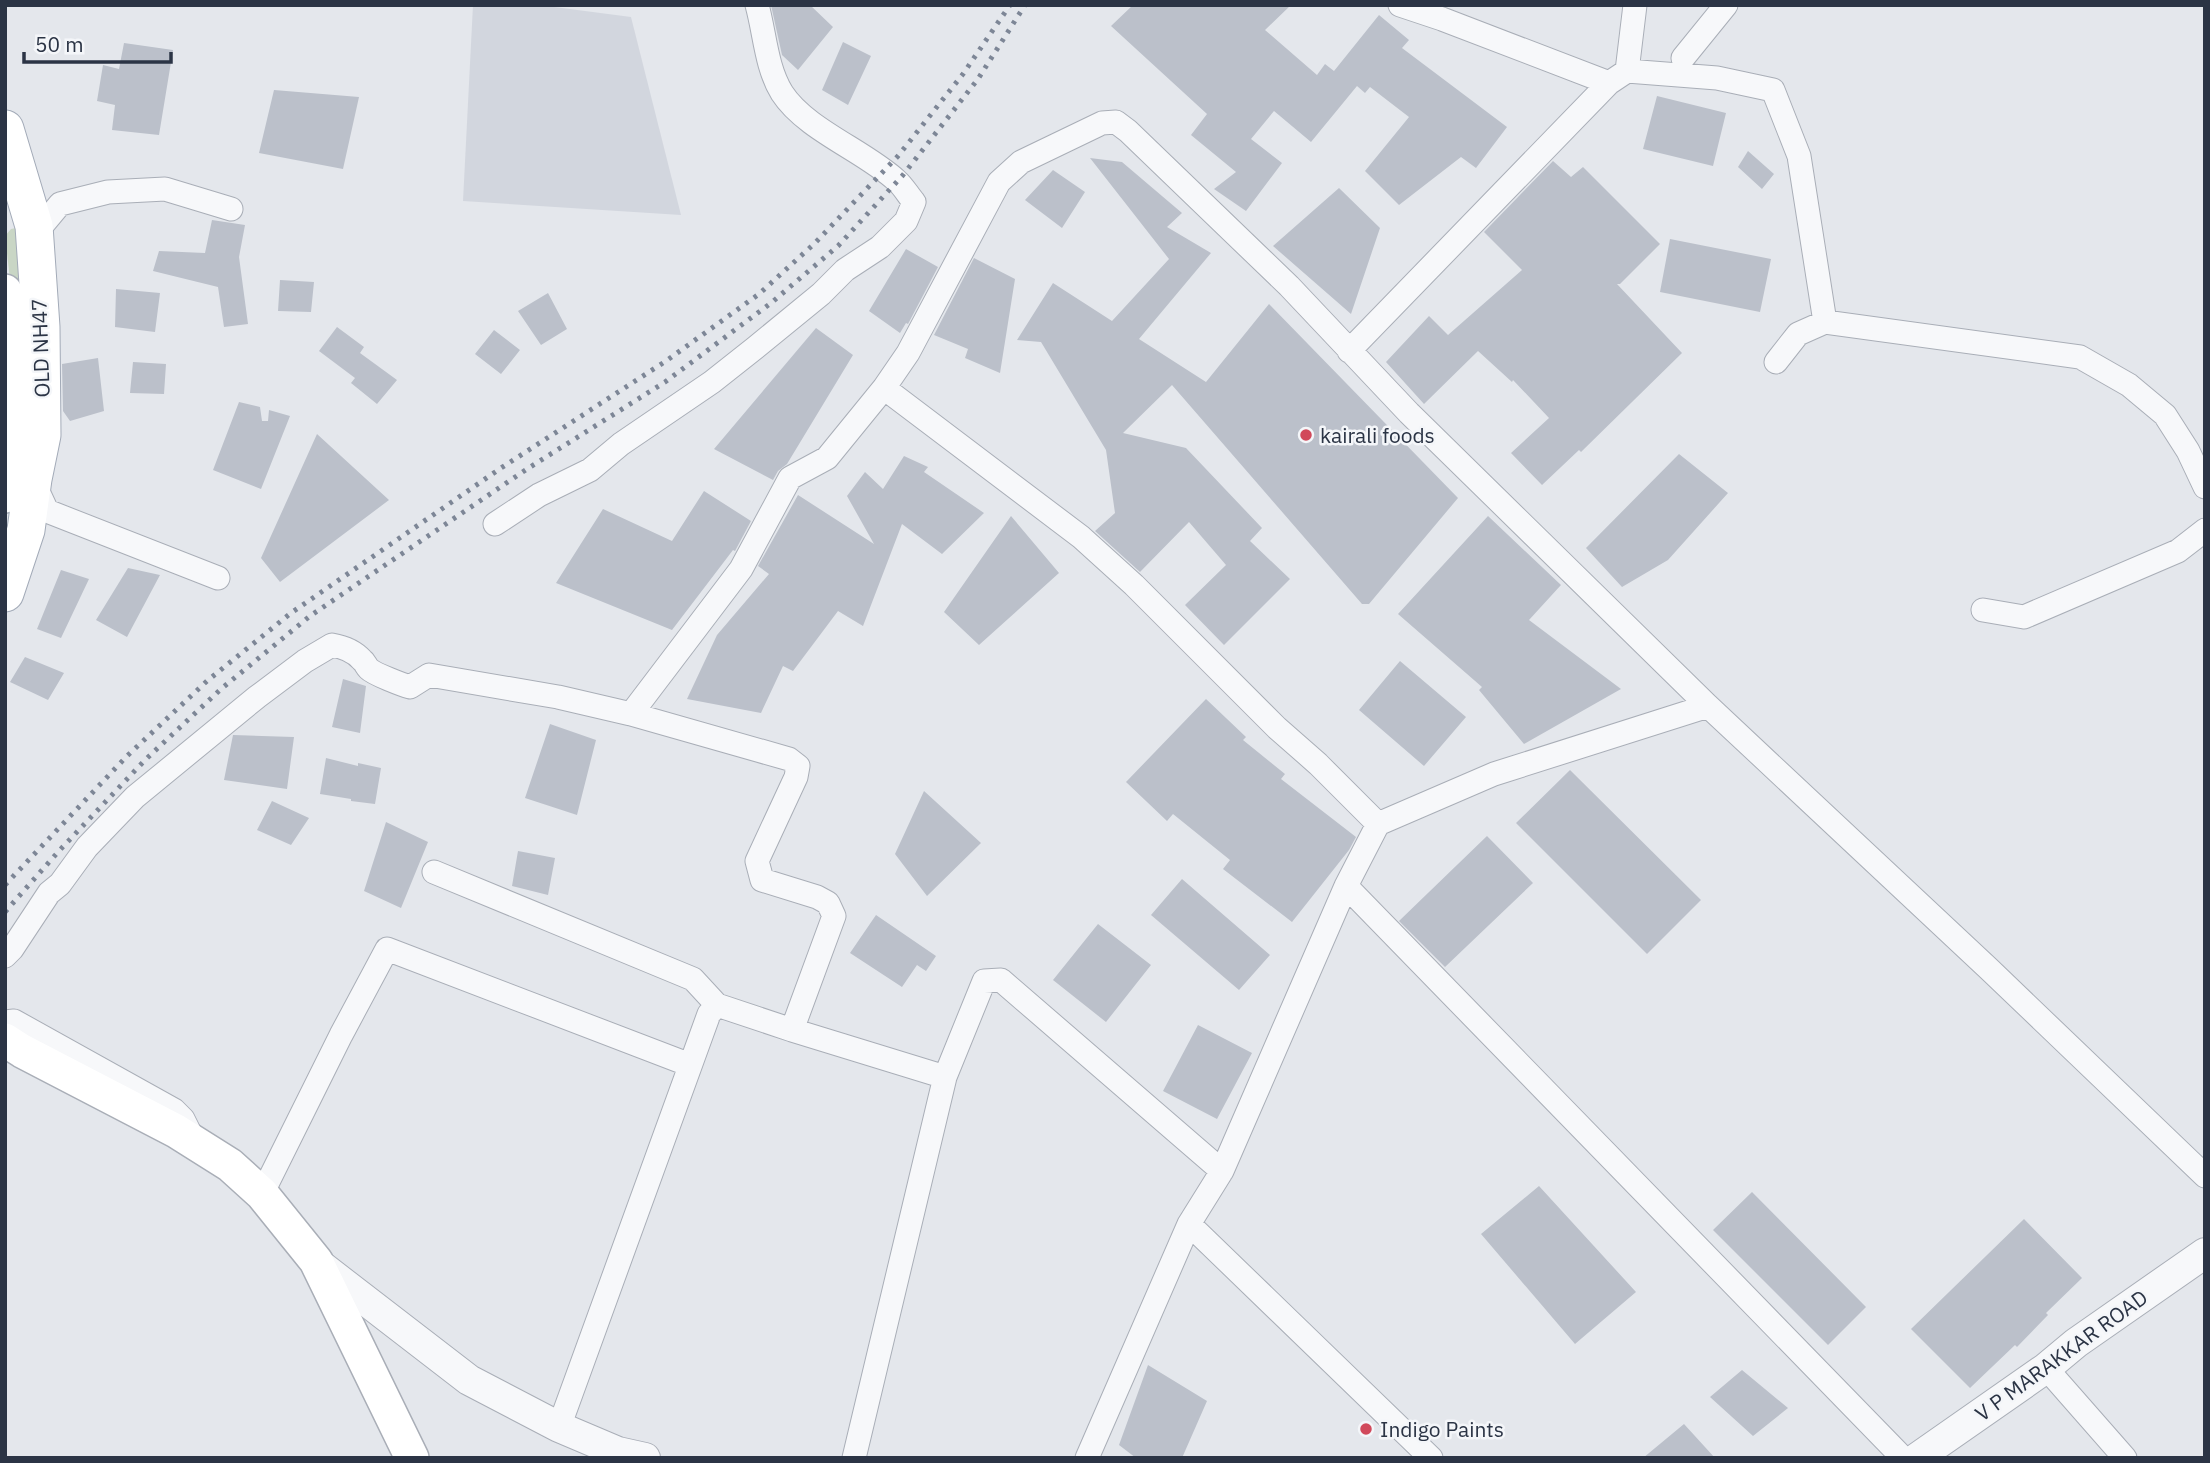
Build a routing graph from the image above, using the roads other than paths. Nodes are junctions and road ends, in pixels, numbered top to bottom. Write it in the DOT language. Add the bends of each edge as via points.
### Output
graph roads {
  1 [pos="757,5"];
  2 [pos="1400,5"];
  3 [pos="1635,5"];
  4 [pos="1726,5"];
  5 [pos="1683,58"];
  6 [pos="1618,77"];
  7 [pos="5,129"];
  8 [pos="231,209"];
  9 [pos="25,228"];
  10 [pos="37,271"];
  11 [pos="5,291"];
  12 [pos="1825,322"];
  13 [pos="17,336"];
  14 [pos="1349,351"];
  15 [pos="1776,362"];
  16 [pos="884,388"];
  17 [pos="2205,486"];
  18 [pos="19,487"];
  19 [pos="495,524"];
  20 [pos="2205,530"];
  21 [pos="8,574"];
  22 [pos="218,578"];
  23 [pos="1983,610"];
  24 [pos="1708,706"];
  25 [pos="631,714"];
  26 [pos="1378,824"];
  27 [pos="434,872"];
  28 [pos="1346,886"];
  29 [pos="5,956"];
  30 [pos="717,1005"];
  31 [pos="5,1021"];
  32 [pos="792,1030"];
  33 [pos="5,1040"];
  34 [pos="690,1065"];
  35 [pos="945,1077"];
  36 [pos="185,1136"];
  37 [pos="1222,1171"];
  38 [pos="2205,1176"];
  39 [pos="262,1194"];
  40 [pos="1189,1224"];
  41 [pos="2205,1252"];
  42 [pos="316,1261"];
  43 [pos="2046,1368"];
  44 [pos="559,1427"];
  45 [pos="412,1458"];
  46 [pos="645,1458"];
  47 [pos="854,1458"];
  48 [pos="1087,1458"];
  49 [pos="1431,1458"];
  50 [pos="1903,1458"];
  51 [pos="1917,1458"];
  52 [pos="2125,1458"];
  1 -- 19 [label="street" via="770,63 783,94 822,129 897,181 914,202 905,221 880,247 845,270 821,295 712,382 590,470"];
  2 -- 6 [label="street"];
  3 -- 6 [label="street"];
  4 -- 5 [label="street"];
  6 -- 12 [label="street" via="1717,78 1773,90 1799,156"];
  6 -- 14 [label="street"];
  7 -- 9 [label="main road, OLD NH47"];
  8 -- 9 [label="street" via="165,189 108,192 60,204"];
  9 -- 10 [label="main road, OLD NH47"];
  10 -- 13 [label="main road"];
  10 -- 18 [label="main road, OLD NH47" via="42,435"];
  11 -- 13 [label="main road"];
  12 -- 15 [label="street" via="1797,334"];
  12 -- 17 [label="street" via="2080,357 2129,385 2165,415"];
  13 -- 18 [label="main road" via="19,414 14,462"];
  14 -- 16 [label="street" via="1289,286 1128,131 1116,122 1102,123 1021,162 999,182 908,353"];
  14 -- 24 [label="street"];
  16 -- 25 [label="street" via="827,458 790,478 741,569"];
  16 -- 26 [label="street" via="1081,537"];
  18 -- 21 [label="main road, OLD NH47" via="26,530"];
  18 -- 22 [label="street" via="47,511"];
  20 -- 23 [label="street" via="2178,551 2024,617"];
  24 -- 26 [label="street" via="1494,774"];
  24 -- 38 [label="street"];
  25 -- 29 [label="street" via="429,675 410,687 399,685 370,670 346,648 332,645 257,697 135,797 49,893"];
  25 -- 32 [label="street" via="789,759 798,766 757,861 758,870 762,880 828,903 834,916"];
  26 -- 28 [label="street"];
  27 -- 30 [label="street" via="694,979"];
  28 -- 37 [label="street"];
  28 -- 50 [label="street"];
  30 -- 32 [label="street"];
  30 -- 34 [label="street" via="709,1014"];
  31 -- 36 [label="street" via="14,1021 174,1110 183,1119"];
  32 -- 35 [label="street"];
  33 -- 36 [label="main road"];
  34 -- 39 [label="street" via="387,949"];
  34 -- 44 [label="street"];
  35 -- 37 [label="street" via="984,981 1001,980"];
  35 -- 47 [label="street"];
  36 -- 39 [label="main road" via="230,1165"];
  37 -- 40 [label="street"];
  39 -- 42 [label="main road"];
  40 -- 48 [label="street"];
  40 -- 49 [label="street"];
  41 -- 43 [label="street, V P MARAKKAR ROAD"];
  42 -- 44 [label="street" via="469,1380"];
  42 -- 45 [label="main road"];
  43 -- 51 [label="street, V P MARAKKAR ROAD"];
  43 -- 52 [label="street"];
  44 -- 46 [label="street" via="618,1452"];
}
